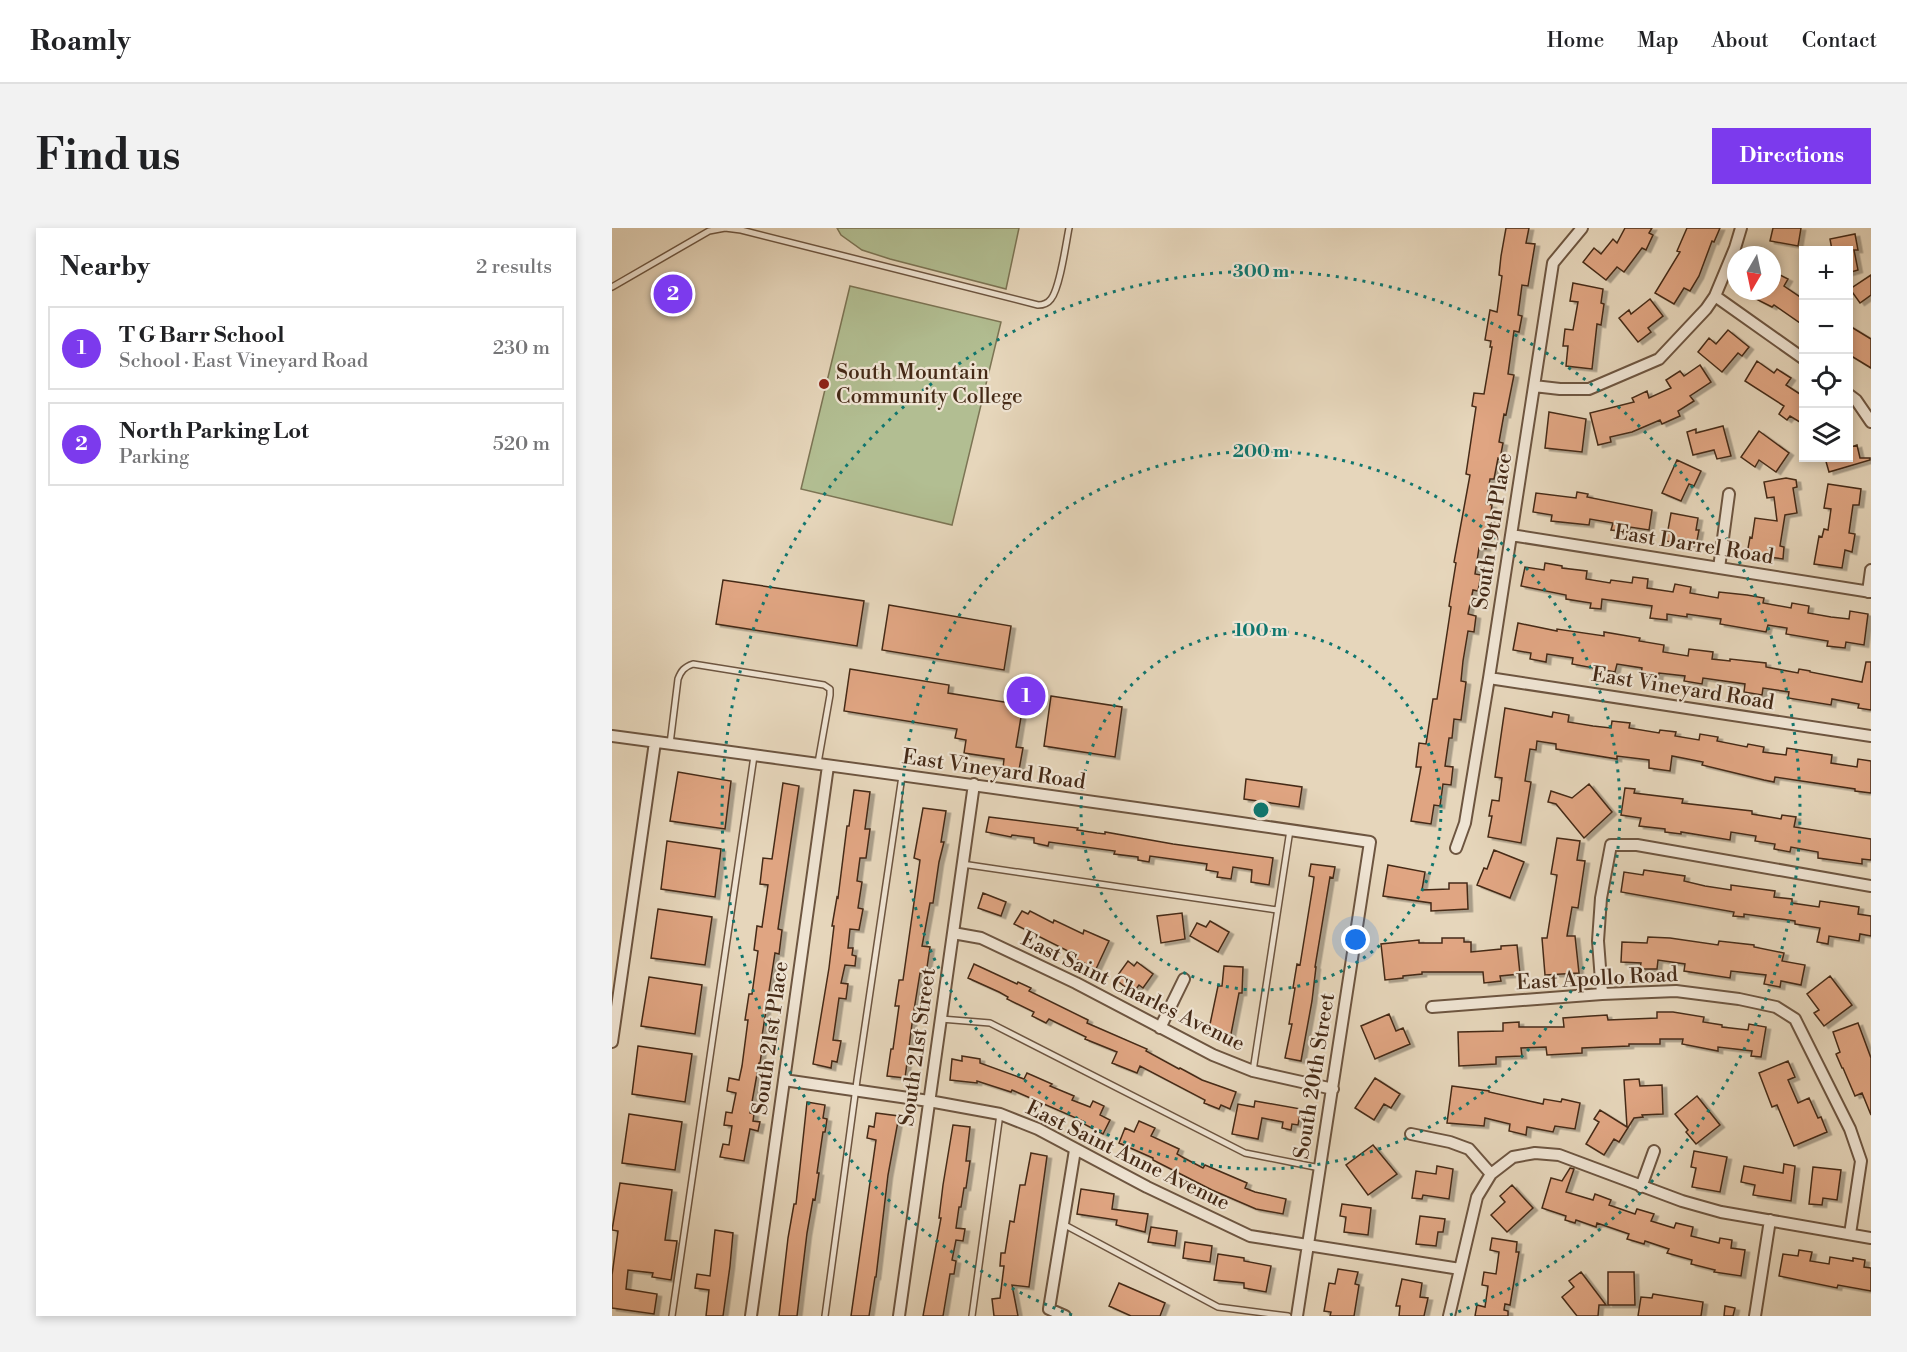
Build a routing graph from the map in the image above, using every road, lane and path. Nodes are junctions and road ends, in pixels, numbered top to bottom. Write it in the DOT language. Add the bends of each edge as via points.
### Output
graph roads {
  1 [pos="1069,228"];
  2 [pos="1582,228"];
  3 [pos="1741,228"];
  4 [pos="612,287"];
  5 [pos="1715,296"];
  6 [pos="1799,356"];
  7 [pos="1534,386"];
  8 [pos="1853,398"];
  9 [pos="1871,422"];
  10 [pos="1729,494"];
  11 [pos="1511,535"];
  12 [pos="1719,568"];
  13 [pos="1871,570"];
  14 [pos="1869,592"];
  15 [pos="1489,678"];
  16 [pos="612,736"];
  17 [pos="1871,736"];
  18 [pos="655,742"];
  19 [pos="670,744"];
  20 [pos="754,756"];
  21 [pos="823,766"];
  22 [pos="902,776"];
  23 [pos="974,784"];
  24 [pos="1290,830"];
  25 [pos="1370,842"];
  26 [pos="1456,848"];
  27 [pos="962,864"];
  28 [pos="1871,886"];
  29 [pos="1277,910"];
  30 [pos="953,933"];
  31 [pos="1184,979"];
  32 [pos="1602,994"];
  33 [pos="1432,1007"];
  34 [pos="614,1017"];
  35 [pos="941,1019"];
  36 [pos="1160,1028"];
  37 [pos="612,1042"];
  38 [pos="1253,1071"];
  39 [pos="784,1080"];
  40 [pos="1333,1089"];
  41 [pos="855,1090"];
  42 [pos="929,1101"];
  43 [pos="1000,1114"];
  44 [pos="1411,1134"];
  45 [pos="1075,1150"];
  46 [pos="1654,1151"];
  47 [pos="1320,1168"];
  48 [pos="1491,1174"];
  49 [pos="1641,1186"];
  50 [pos="1770,1220"];
  51 [pos="1063,1224"];
  52 [pos="1850,1234"];
  53 [pos="1871,1238"];
  54 [pos="1309,1246"];
  55 [pos="1460,1269"];
  56 [pos="672,1316"];
  57 [pos="751,1316"];
  58 [pos="825,1316"];
  59 [pos="899,1316"];
  60 [pos="972,1316"];
  61 [pos="1065,1316"];
  62 [pos="1288,1316"];
  63 [pos="1297,1316"];
  64 [pos="1449,1316"];
  65 [pos="1755,1316"];
  1 -- 4 [label="lane" via="1056,289 1051,299 1038,305 725,228 709,231"];
  2 -- 7 [label="street, South 19th Place" via="1553,263"];
  3 -- 5 [label="street"];
  5 -- 6 [label="street"];
  5 -- 7 [label="street" via="1659,359 1589,389"];
  7 -- 11 [label="street, South 19th Place"];
  8 -- 9 [label="street"];
  10 -- 12 [label="street"];
  11 -- 12 [label="street, East Darrel Road"];
  11 -- 15 [label="street, South 19th Place"];
  12 -- 14 [label="street, East Darrel Road"];
  13 -- 14 [label="street"];
  15 -- 17 [label="street, East Vineyard Road"];
  15 -- 26 [label="street, South 19th Place" via="1465,823"];
  16 -- 18 [label="street, East Vineyard Road"];
  18 -- 19 [label="street, East Vineyard Road"];
  18 -- 34 [label="street"];
  19 -- 20 [label="street, East Vineyard Road"];
  19 -- 21 [label="lane" via="678,679 681,671 693,664 830,689"];
  20 -- 21 [label="street, East Vineyard Road"];
  20 -- 56 [label="lane"];
  21 -- 22 [label="street, East Vineyard Road"];
  21 -- 39 [label="street, South 21st Place"];
  22 -- 23 [label="street, East Vineyard Road"];
  22 -- 41 [label="lane"];
  23 -- 24 [label="street, East Vineyard Road"];
  23 -- 27 [label="street, South 21st Street"];
  24 -- 25 [label="street, East Vineyard Road"];
  24 -- 29 [label="lane"];
  25 -- 40 [label="street, South 20th Street"];
  27 -- 29 [label="lane"];
  27 -- 30 [label="street, South 21st Street"];
  28 -- 32 [label="street" via="1637,845 1611,845 1598,941"];
  29 -- 38 [label="lane"];
  30 -- 35 [label="street, South 21st Street"];
  30 -- 36 [label="street, East Saint Charles Avenue" via="981,938 1076,982"];
  31 -- 36 [label="street"];
  32 -- 33 [label="street, East Apollo Road"];
  32 -- 52 [label="street, East Apollo Road" via="1676,991 1739,999 1776,1007 1795,1019 1851,1130 1861,1161"];
  34 -- 37 [label="street"];
  35 -- 42 [label="street, South 21st Street"];
  35 -- 47 [label="lane" via="990,1023 1245,1153"];
  36 -- 38 [label="street, East Saint Charles Avenue"];
  38 -- 40 [label="street, East Saint Charles Avenue"];
  39 -- 41 [label="street"];
  39 -- 57 [label="street, South 21st Place"];
  40 -- 47 [label="street, South 20th Street"];
  41 -- 42 [label="street"];
  41 -- 58 [label="lane"];
  42 -- 43 [label="street, East Saint Anne Avenue"];
  42 -- 59 [label="street, South 21st Street"];
  43 -- 45 [label="street, East Saint Anne Avenue"];
  43 -- 60 [label="lane"];
  44 -- 48 [label="street" via="1469,1149"];
  45 -- 51 [label="street"];
  45 -- 54 [label="street, East Saint Anne Avenue" via="1250,1236"];
  46 -- 49 [label="street"];
  47 -- 54 [label="street, South 20th Street"];
  48 -- 49 [label="street" via="1513,1157 1535,1153 1559,1155"];
  48 -- 55 [label="street" via="1477,1197"];
  49 -- 50 [label="street" via="1721,1212"];
  50 -- 52 [label="street"];
  50 -- 65 [label="street"];
  51 -- 61 [label="street" via="1049,1309"];
  51 -- 62 [label="lane" via="1218,1306"];
  52 -- 53 [label="street"];
  54 -- 55 [label="street, East Saint Anne Avenue"];
  54 -- 63 [label="street, South 20th Street"];
  55 -- 64 [label="street"];
}
